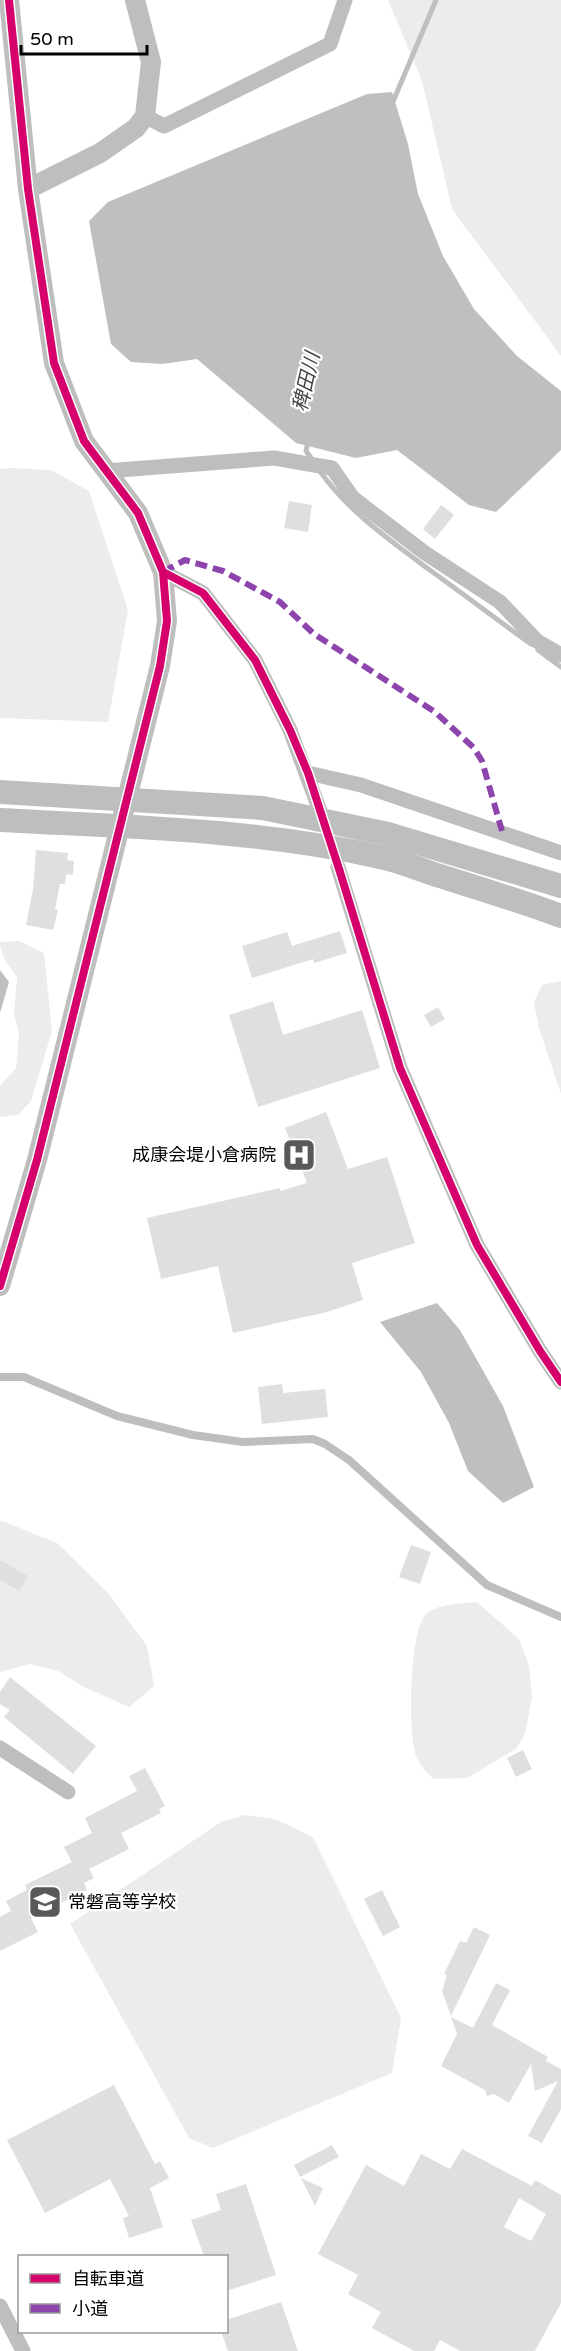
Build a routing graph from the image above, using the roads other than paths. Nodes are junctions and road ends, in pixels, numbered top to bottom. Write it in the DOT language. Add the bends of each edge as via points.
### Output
graph roads {
  1 [pos="9,0"];
  2 [pos="135,0"];
  3 [pos="345,0"];
  4 [pos="145,116"];
  5 [pos="28,189"];
  6 [pos="106,471"];
  7 [pos="163,572"];
  8 [pos="561,655"];
  9 [pos="308,773"];
  10 [pos="0,792"];
  11 [pos="126,799"];
  12 [pos="320,811"];
  13 [pos="0,820"];
  14 [pos="120,824"];
  15 [pos="561,853"];
  16 [pos="338,867"];
  17 [pos="561,886"];
  18 [pos="561,916"];
  19 [pos="0,1286"];
  20 [pos="0,1377"];
  21 [pos="561,1382"];
  22 [pos="561,1617"];
  23 [pos="0,1748"];
  24 [pos="68,1792"];
  25 [pos="0,2306"];
  26 [pos="23,2351"];
  1 -- 5 [label="street"];
  2 -- 4 [label="street" via="151,62"];
  3 -- 4 [label="street" via="330,44 164,126"];
  4 -- 5 [label="street" via="136,128 100,153"];
  5 -- 6 [label="street" via="54,363 84,441"];
  6 -- 7 [label="street" via="138,513"];
  6 -- 8 [label="street" via="274,458 332,468 353,498 425,553 500,602 537,641"];
  7 -- 9 [label="street" via="203,593 255,660"];
  7 -- 11 [label="street" via="167,621 160,666"];
  9 -- 12 [label="street"];
  9 -- 15 [label="street" via="361,785"];
  10 -- 11 [label="main road"];
  11 -- 14 [label="street"];
  11 -- 17 [label="main road" via="263,808 388,834"];
  13 -- 14 [label="main road"];
  14 -- 18 [label="main road" via="286,840 382,857"];
  14 -- 19 [label="street" via="37,1160"];
  16 -- 21 [label="street" via="405,1079 477,1245"];
  20 -- 22 [label="lane" via="24,1377 117,1416 193,1435 243,1442 313,1439 325,1444 349,1460 487,1585"];
  23 -- 24 [label="street"];
  25 -- 26 [label="street"];
}
